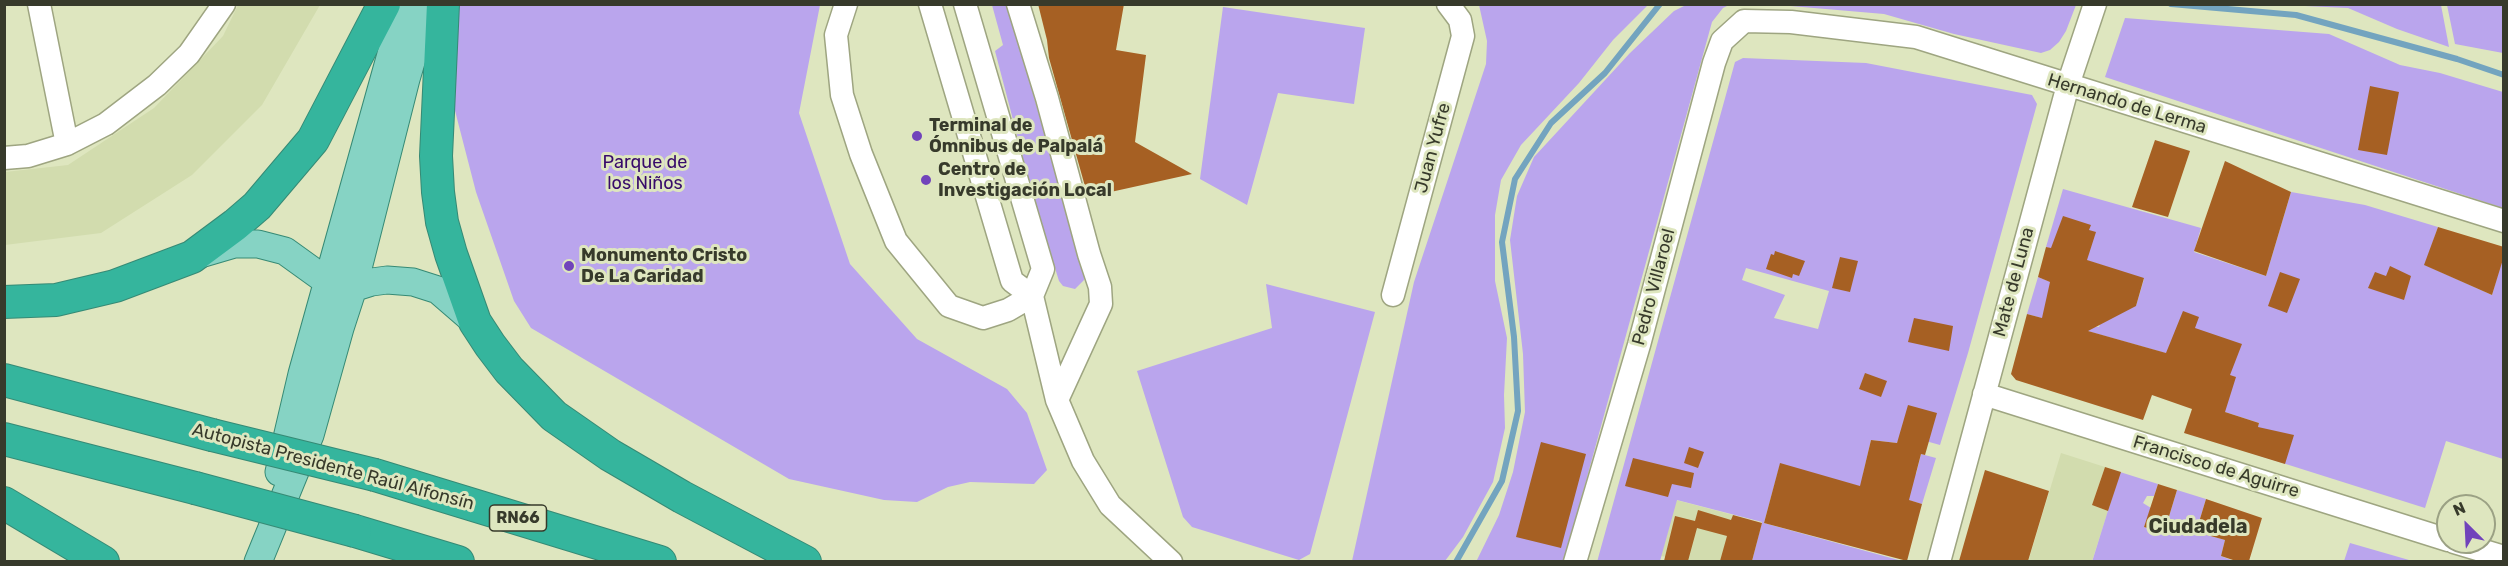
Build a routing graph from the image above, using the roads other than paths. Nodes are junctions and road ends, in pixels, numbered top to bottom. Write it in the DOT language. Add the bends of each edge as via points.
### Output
graph roads {
  1 [pos="39,4"];
  2 [pos="224,4"];
  3 [pos="384,4"];
  4 [pos="405,4"];
  5 [pos="428,4"];
  6 [pos="443,4"];
  7 [pos="846,4"];
  8 [pos="930,4"];
  9 [pos="965,4"];
  10 [pos="1018,4"];
  11 [pos="1448,4"];
  12 [pos="2095,4"];
  13 [pos="1744,21"];
  14 [pos="2068,85"];
  15 [pos="67,144"];
  16 [pos="4,158"];
  17 [pos="2504,221"];
  18 [pos="192,257"];
  19 [pos="339,290"];
  20 [pos="1393,295"];
  21 [pos="1032,296"];
  22 [pos="4,302"];
  23 [pos="475,322"];
  24 [pos="4,380"];
  25 [pos="1984,394"];
  26 [pos="1057,400"];
  27 [pos="4,439"];
  28 [pos="4,503"];
  29 [pos="2436,536"];
  30 [pos="103,561"];
  31 [pos="258,561"];
  32 [pos="458,561"];
  33 [pos="660,561"];
  34 [pos="805,561"];
  35 [pos="1171,561"];
  36 [pos="1575,561"];
  37 [pos="1939,561"];
  1 -- 15 [label="street"];
  2 -- 15 [label="street" via="189,54 158,85 106,124"];
  3 -- 18 [label="highway" via="313,140 257,206"];
  4 -- 19 [label="main road"];
  5 -- 19 [label="main road"];
  6 -- 23 [label="highway" via="438,192 451,254"];
  7 -- 21 [label="street" via="836,35 842,94 896,241 949,306 983,318"];
  8 -- 21 [label="street" via="1012,281"];
  9 -- 21 [label="street" via="1043,269"];
  10 -- 26 [label="street" via="1100,287 1101,304"];
  11 -- 20 [label="street, Juan Yufre" via="1460,20 1463,36"];
  12 -- 14 [label="street, Mate de Luna"];
  13 -- 14 [label="street, Hernando de Lerma" via="1791,22 1916,37"];
  13 -- 36 [label="street, Pedro Villaroel" via="1722,41 1714,63 1639,345"];
  14 -- 17 [label="street, Hernando de Lerma"];
  14 -- 25 [label="street, Mate de Luna"];
  15 -- 16 [label="street" via="28,156"];
  18 -- 19 [label="main road" via="234,244 258,244 285,251"];
  18 -- 22 [label="highway" via="115,286 56,300"];
  19 -- 23 [label="main road" via="387,280 413,282 438,290"];
  19 -- 31 [label="main road" via="329,326 302,374"];
  21 -- 26 [label="street"];
  23 -- 34 [label="highway" via="508,370 554,416 672,491"];
  24 -- 33 [label="highway, Autopista Presidente Raúl Alfonsín / RN66, bridge" via="375,476"];
  25 -- 29 [label="street, Francisco de Aguirre"];
  25 -- 37 [label="street, Mate de Luna"];
  26 -- 35 [label="street" via="1083,461 1110,505"];
  27 -- 32 [label="highway, bridge"];
  28 -- 30 [label="highway"];
}
